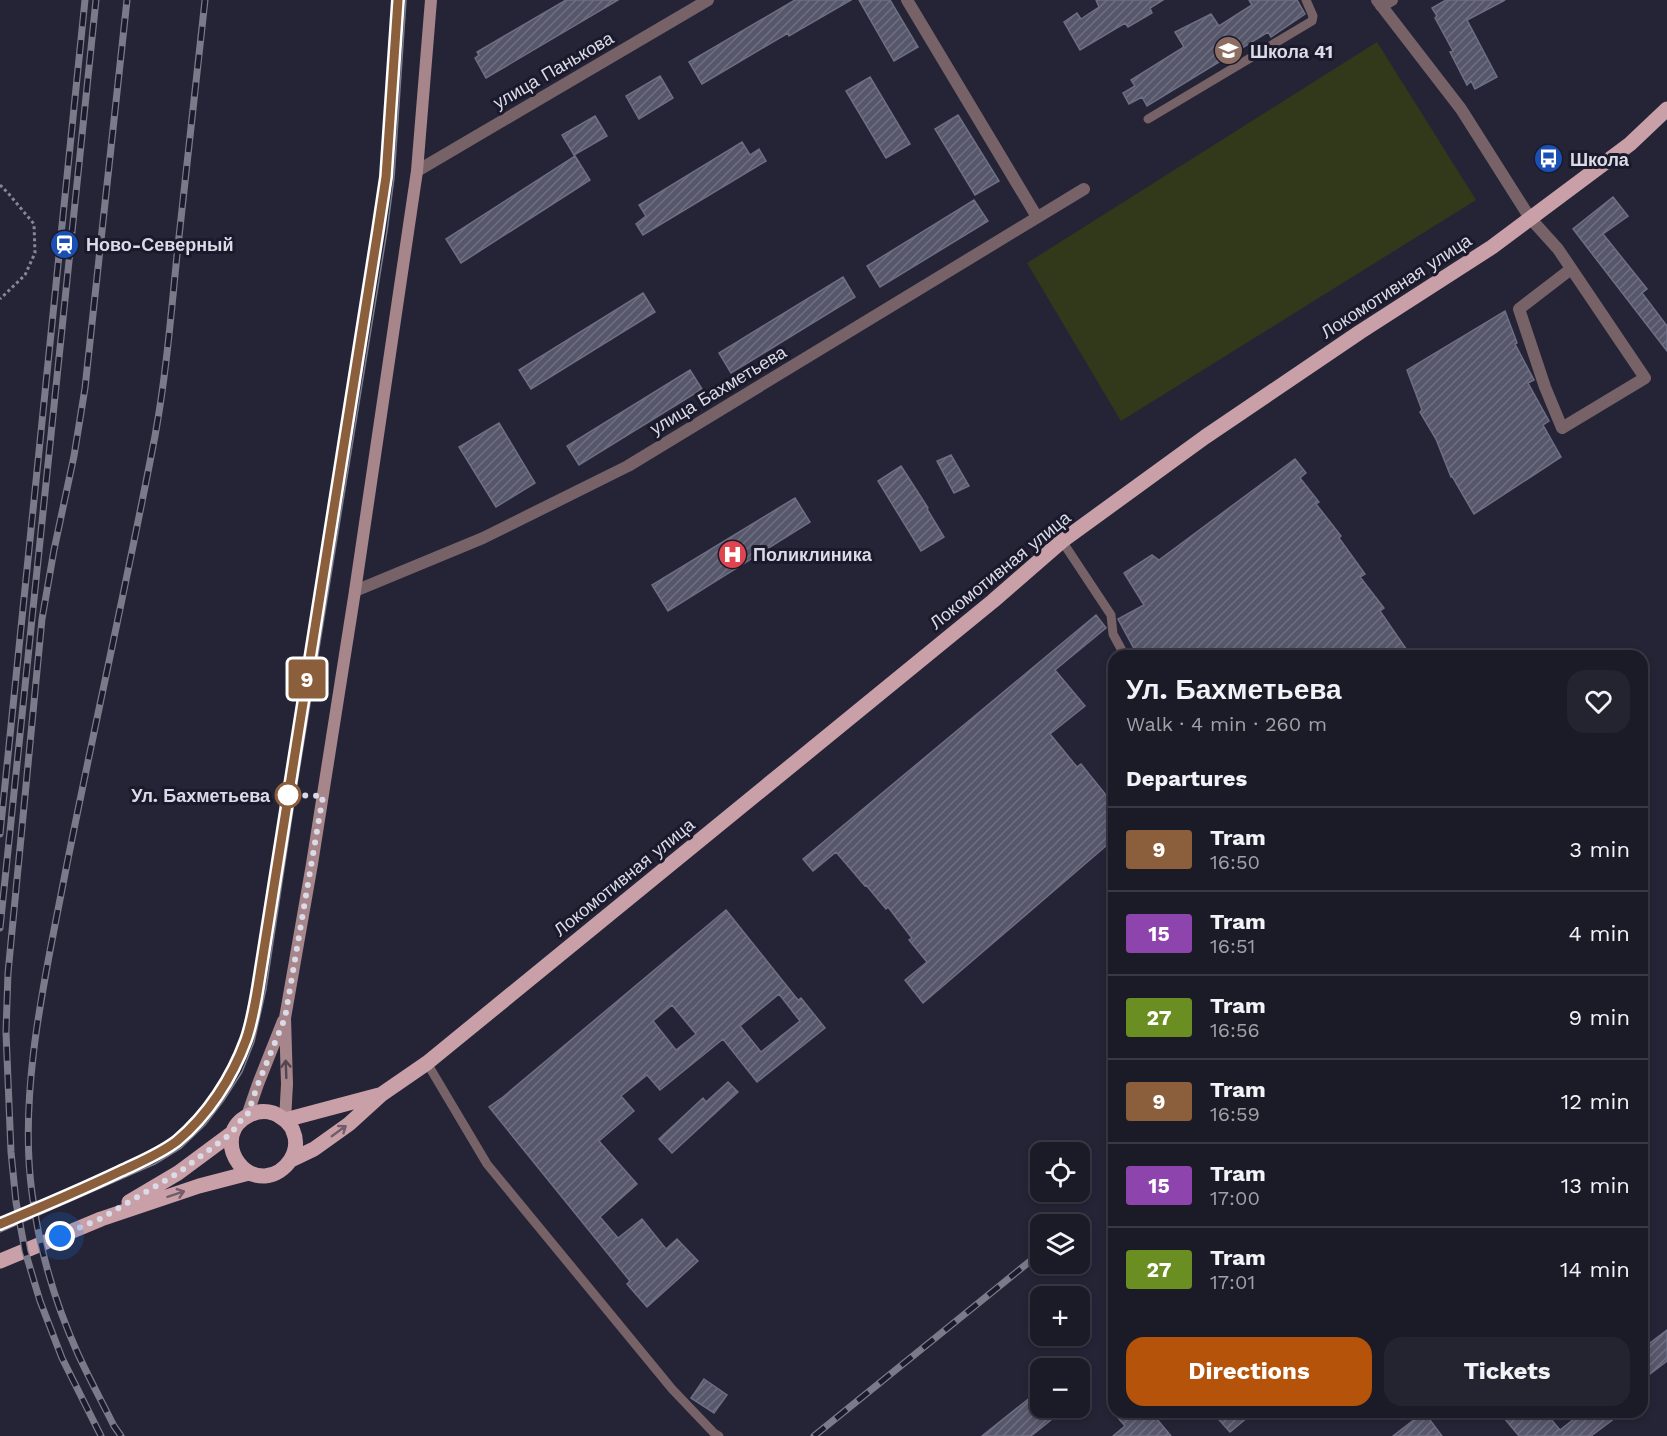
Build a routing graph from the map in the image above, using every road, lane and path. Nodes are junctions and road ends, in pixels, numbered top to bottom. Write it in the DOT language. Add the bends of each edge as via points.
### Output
graph roads {
  1 [pos="430,0"];
  2 [pos="708,0"];
  3 [pos="907,0"];
  4 [pos="1306,0"];
  5 [pos="1384,2"];
  6 [pos="1667,108"];
  7 [pos="1148,119"];
  8 [pos="417,171"];
  9 [pos="0,185"];
  10 [pos="1084,189"];
  11 [pos="1037,217"];
  12 [pos="1530,218"];
  13 [pos="1571,269"];
  14 [pos="0,298"];
  15 [pos="1062,541"];
  16 [pos="355,591"];
  17 [pos="1122,650"];
  18 [pos="285,1018"];
  19 [pos="427,1063"];
  20 [pos="382,1094"];
  21 [pos="247,1116"];
  22 [pos="285,1120"];
  23 [pos="232,1133"];
  24 [pos="291,1160"];
  25 [pos="249,1173"];
  26 [pos="100,1219"];
  27 [pos="0,1261"];
  28 [pos="719,1436"];
  1 -- 8 [label="main road"];
  2 -- 8 [label="street, улица Панькова"];
  3 -- 11 [label="street"];
  4 -- 7 [label="lane" via="1312,21"];
  5 -- 12 [label="street" via="1461,109"];
  6 -- 12 [label="main road, Локомотивная улица" via="1630,144"];
  8 -- 16 [label="main road"];
  9 -- 14 [label="path" via="34,224 34,253 25,275"];
  10 -- 11 [label="street, улица Бахметьева"];
  11 -- 16 [label="street, улица Бахметьева" via="628,465 483,538"];
  12 -- 13 [label="street"];
  12 -- 15 [label="main road, Локомотивная улица" via="1205,437"];
  13 -- 13 [label="street" via="1645,378 1562,428 1519,309"];
  15 -- 17 [label="lane" via="1111,615 1113,634"];
  15 -- 19 [label="main road, Локомотивная улица"];
  16 -- 18 [label="main road"];
  18 -- 21 [label="main road"];
  22 -- 18 [label="main road, one-way"];
  19 -- 20 [label="main road, Локомотивная улица"];
  19 -- 28 [label="lane" via="487,1164 672,1389"];
  20 -- 22 [label="main road"];
  24 -- 20 [label="main road, one-way" via="349,1124"];
  21 -- 22 [label="main road" via="274,1113"];
  21 -- 23 [label="main road"];
  22 -- 24 [label="main road" via="294,1132 296,1146"];
  23 -- 25 [label="main road" via="231,1149 237,1163"];
  23 -- 26 [label="main road" via="178,1173"];
  24 -- 25 [label="main road" via="272,1174"];
  26 -- 25 [label="main road, one-way"];
  26 -- 27 [label="main road"];
}
